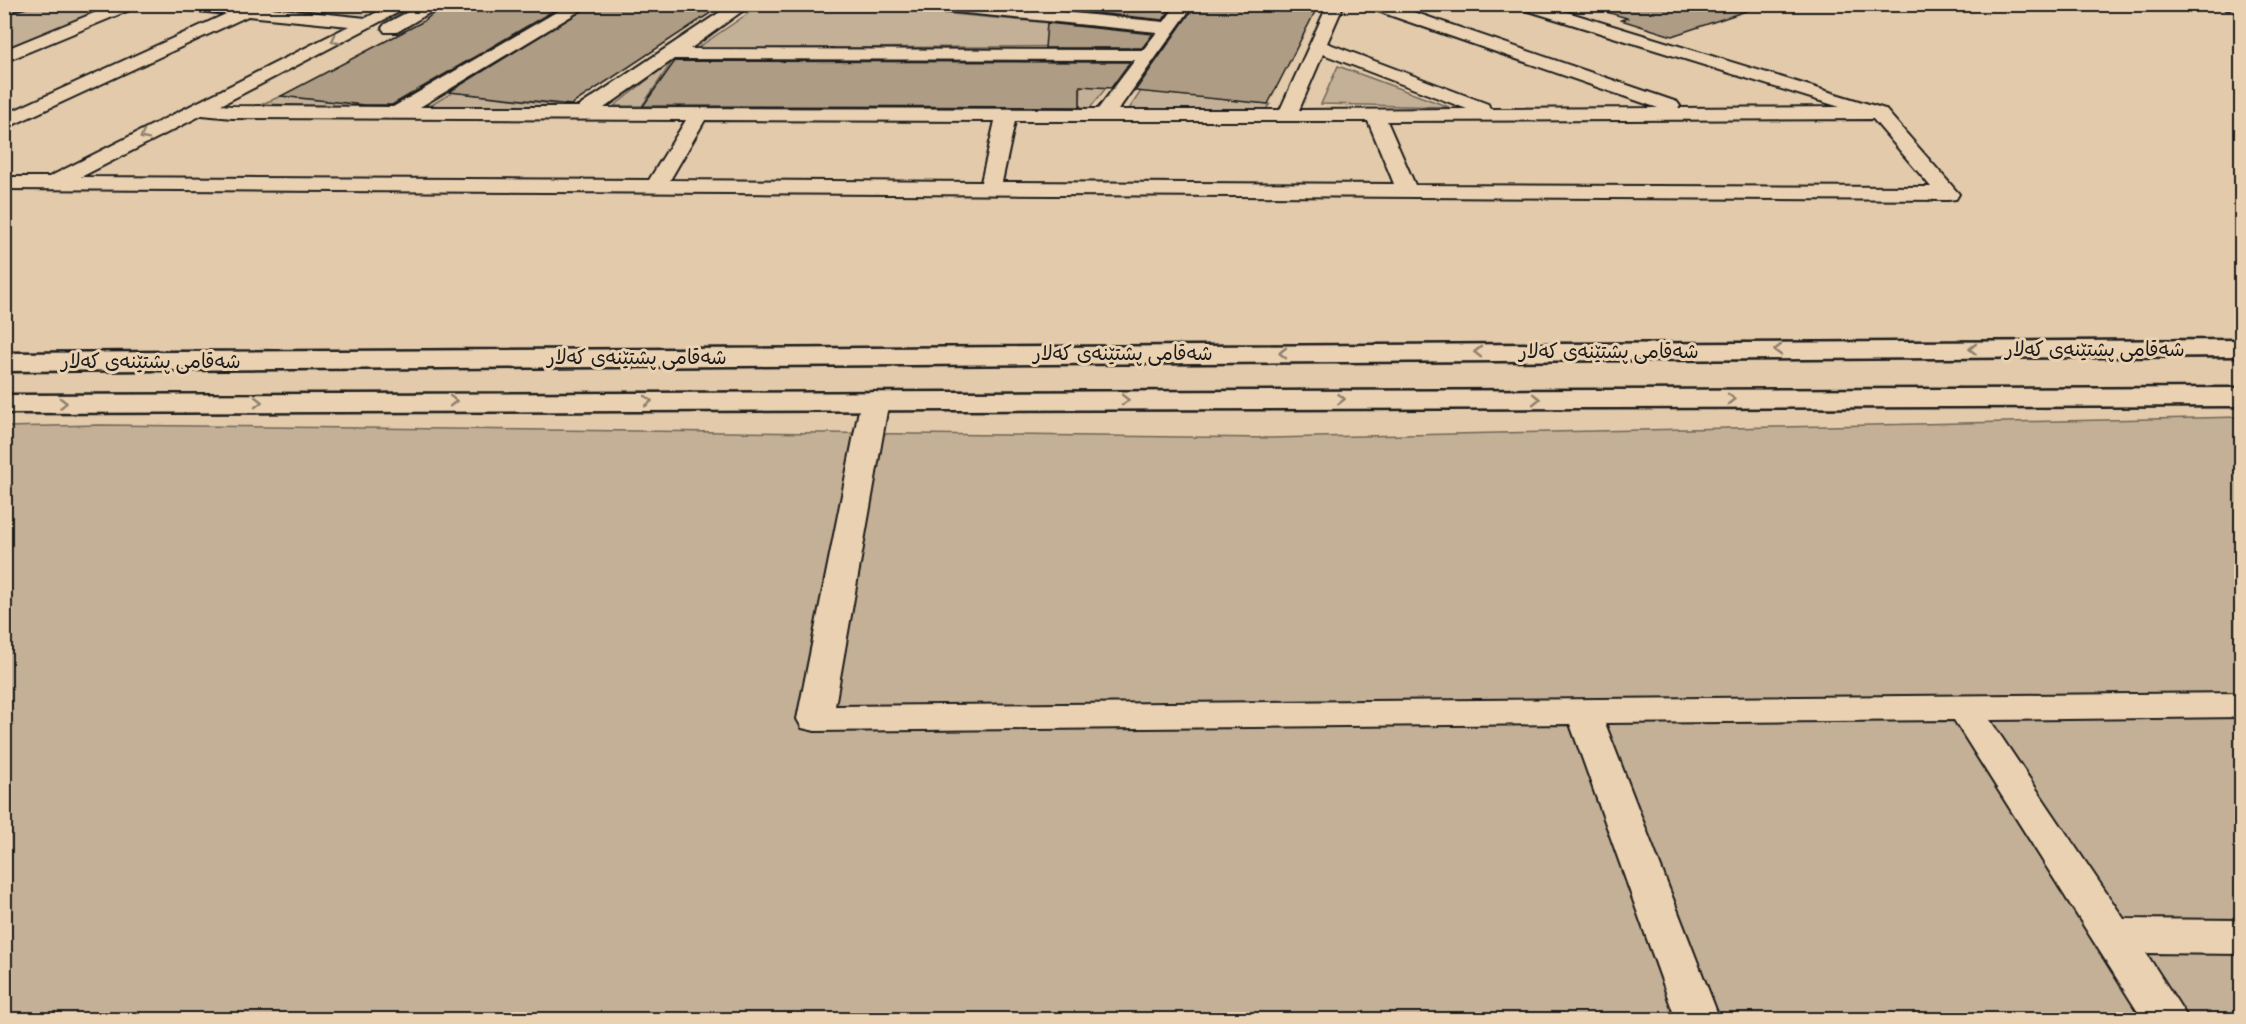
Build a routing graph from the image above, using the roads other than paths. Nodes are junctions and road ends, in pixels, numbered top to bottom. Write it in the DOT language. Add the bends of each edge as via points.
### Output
graph roads {
  1 [pos="19,4"];
  2 [pos="131,4"];
  3 [pos="179,4"];
  4 [pos="406,4"];
  5 [pos="436,4"];
  6 [pos="583,4"];
  7 [pos="744,4"];
  8 [pos="926,4"];
  9 [pos="1186,4"];
  10 [pos="1336,4"];
  11 [pos="1372,4"];
  12 [pos="1522,4"];
  13 [pos="2231,4"];
  14 [pos="2241,7"];
  15 [pos="4,8"];
  16 [pos="245,11"];
  17 [pos="369,23"];
  18 [pos="1168,28"];
  19 [pos="1318,46"];
  20 [pos="671,54"];
  21 [pos="1149,55"];
  22 [pos="4,57"];
  23 [pos="196,109"];
  24 [pos="232,112"];
  25 [pos="396,113"];
  26 [pos="583,113"];
  27 [pos="1878,113"];
  28 [pos="699,114"];
  29 [pos="1693,114"];
  30 [pos="1006,115"];
  31 [pos="1104,115"];
  32 [pos="1498,115"];
  33 [pos="1287,116"];
  34 [pos="1375,116"];
  35 [pos="4,123"];
  36 [pos="4,183"];
  37 [pos="51,183"];
  38 [pos="96,184"];
  39 [pos="656,187"];
  40 [pos="990,189"];
  41 [pos="1407,191"];
  42 [pos="2241,348"];
  43 [pos="4,362"];
  44 [pos="2241,397"];
  45 [pos="875,400"];
  46 [pos="4,404"];
  47 [pos="2241,705"];
  48 [pos="1964,708"];
  49 [pos="1583,712"];
  50 [pos="2114,936"];
  51 [pos="2241,937"];
  52 [pos="1698,1020"];
  53 [pos="2167,1020"];
  1 -- 15 [label="street"];
  2 -- 22 [label="street"];
  3 -- 16 [label="street"];
  4 -- 17 [label="street"];
  5 -- 24 [label="street"];
  6 -- 25 [label="street"];
  7 -- 20 [label="street"];
  8 -- 18 [label="street"];
  9 -- 18 [label="street"];
  10 -- 19 [label="street"];
  11 -- 29 [label="street"];
  12 -- 27 [label="street"];
  13 -- 14 [label="highway"];
  16 -- 17 [label="street"];
  16 -- 35 [label="street"];
  17 -- 23 [label="street, one-way"];
  18 -- 21 [label="street"];
  19 -- 32 [label="street"];
  19 -- 33 [label="street"];
  20 -- 21 [label="street"];
  20 -- 26 [label="street"];
  21 -- 31 [label="street"];
  23 -- 24 [label="street"];
  23 -- 37 [label="street, one-way"];
  24 -- 25 [label="street"];
  24 -- 38 [label="street"];
  25 -- 26 [label="street"];
  26 -- 28 [label="street"];
  27 -- 29 [label="street"];
  27 -- 41 [label="street" via="1948,194"];
  28 -- 30 [label="street"];
  28 -- 39 [label="street"];
  29 -- 32 [label="street"];
  30 -- 31 [label="street"];
  30 -- 40 [label="street"];
  31 -- 33 [label="street"];
  32 -- 34 [label="street"];
  33 -- 34 [label="street"];
  34 -- 41 [label="street"];
  36 -- 37 [label="street"];
  37 -- 38 [label="street"];
  38 -- 39 [label="street"];
  39 -- 40 [label="street"];
  40 -- 41 [label="street"];
  42 -- 43 [label="highway, شەقامی پشتێنەی کەلار, one-way"];
  45 -- 44 [label="highway, شەقامی پشتێنەی کەلار, one-way"];
  46 -- 45 [label="highway, شەقامی پشتێنەی کەلار, one-way"];
  45 -- 49 [label="street" via="815,718"];
  47 -- 48 [label="street"];
  48 -- 49 [label="street"];
  48 -- 50 [label="street"];
  49 -- 52 [label="street"];
  50 -- 51 [label="street"];
  50 -- 53 [label="street"];
}
